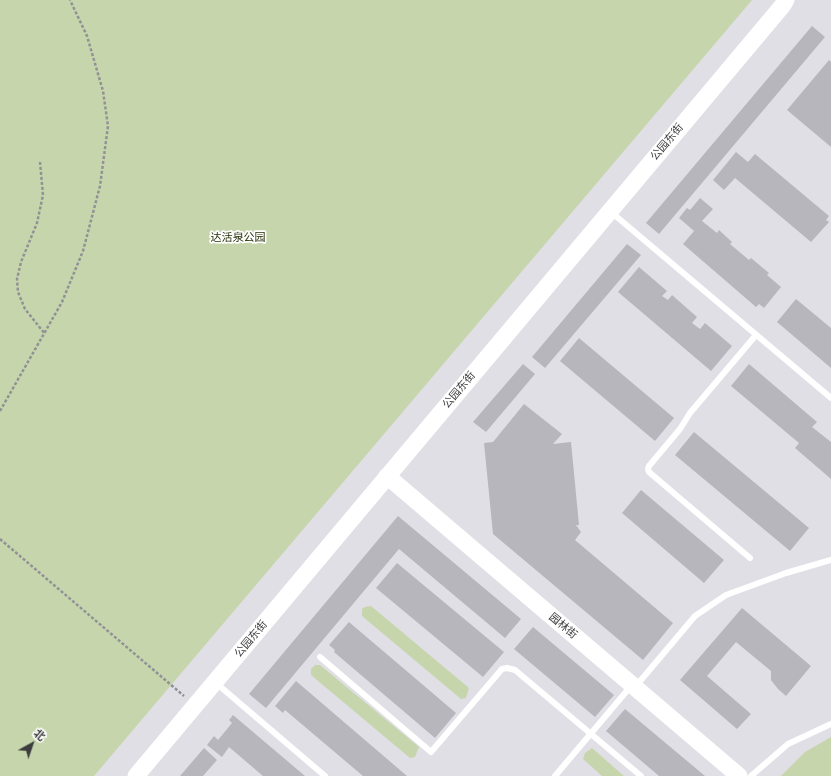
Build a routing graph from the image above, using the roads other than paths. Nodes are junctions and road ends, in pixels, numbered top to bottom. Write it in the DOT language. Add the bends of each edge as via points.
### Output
graph roads {
  1 [pos="786,2"];
  2 [pos="610,211"];
  3 [pos="756,335"];
  4 [pos="831,398"];
  5 [pos="387,476"];
  6 [pos="750,558"];
  7 [pos="831,560"];
  8 [pos="320,657"];
  9 [pos="215,682"];
  10 [pos="634,686"];
  11 [pos="831,724"];
  12 [pos="591,734"];
  13 [pos="136,776"];
  14 [pos="325,776"];
  15 [pos="555,776"];
  16 [pos="641,776"];
  17 [pos="739,776"];
  18 [pos="751,776"];
  1 -- 2 [label="street, 公园东街"];
  2 -- 3 [label="lane"];
  2 -- 5 [label="street, 公园东街"];
  3 -- 4 [label="lane"];
  3 -- 6 [label="lane" via="690,413 648,469"];
  5 -- 9 [label="street, 公园东街"];
  5 -- 10 [label="street, 园林街"];
  7 -- 10 [label="lane" via="726,595 695,616"];
  8 -- 12 [label="lane" via="431,752 502,669 507,668 515,670"];
  9 -- 13 [label="street, 公园东街"];
  9 -- 14 [label="lane"];
  10 -- 12 [label="lane"];
  10 -- 17 [label="street, 园林街"];
  11 -- 18 [label="lane" via="788,744"];
  12 -- 15 [label="lane"];
  12 -- 16 [label="lane"];
}
